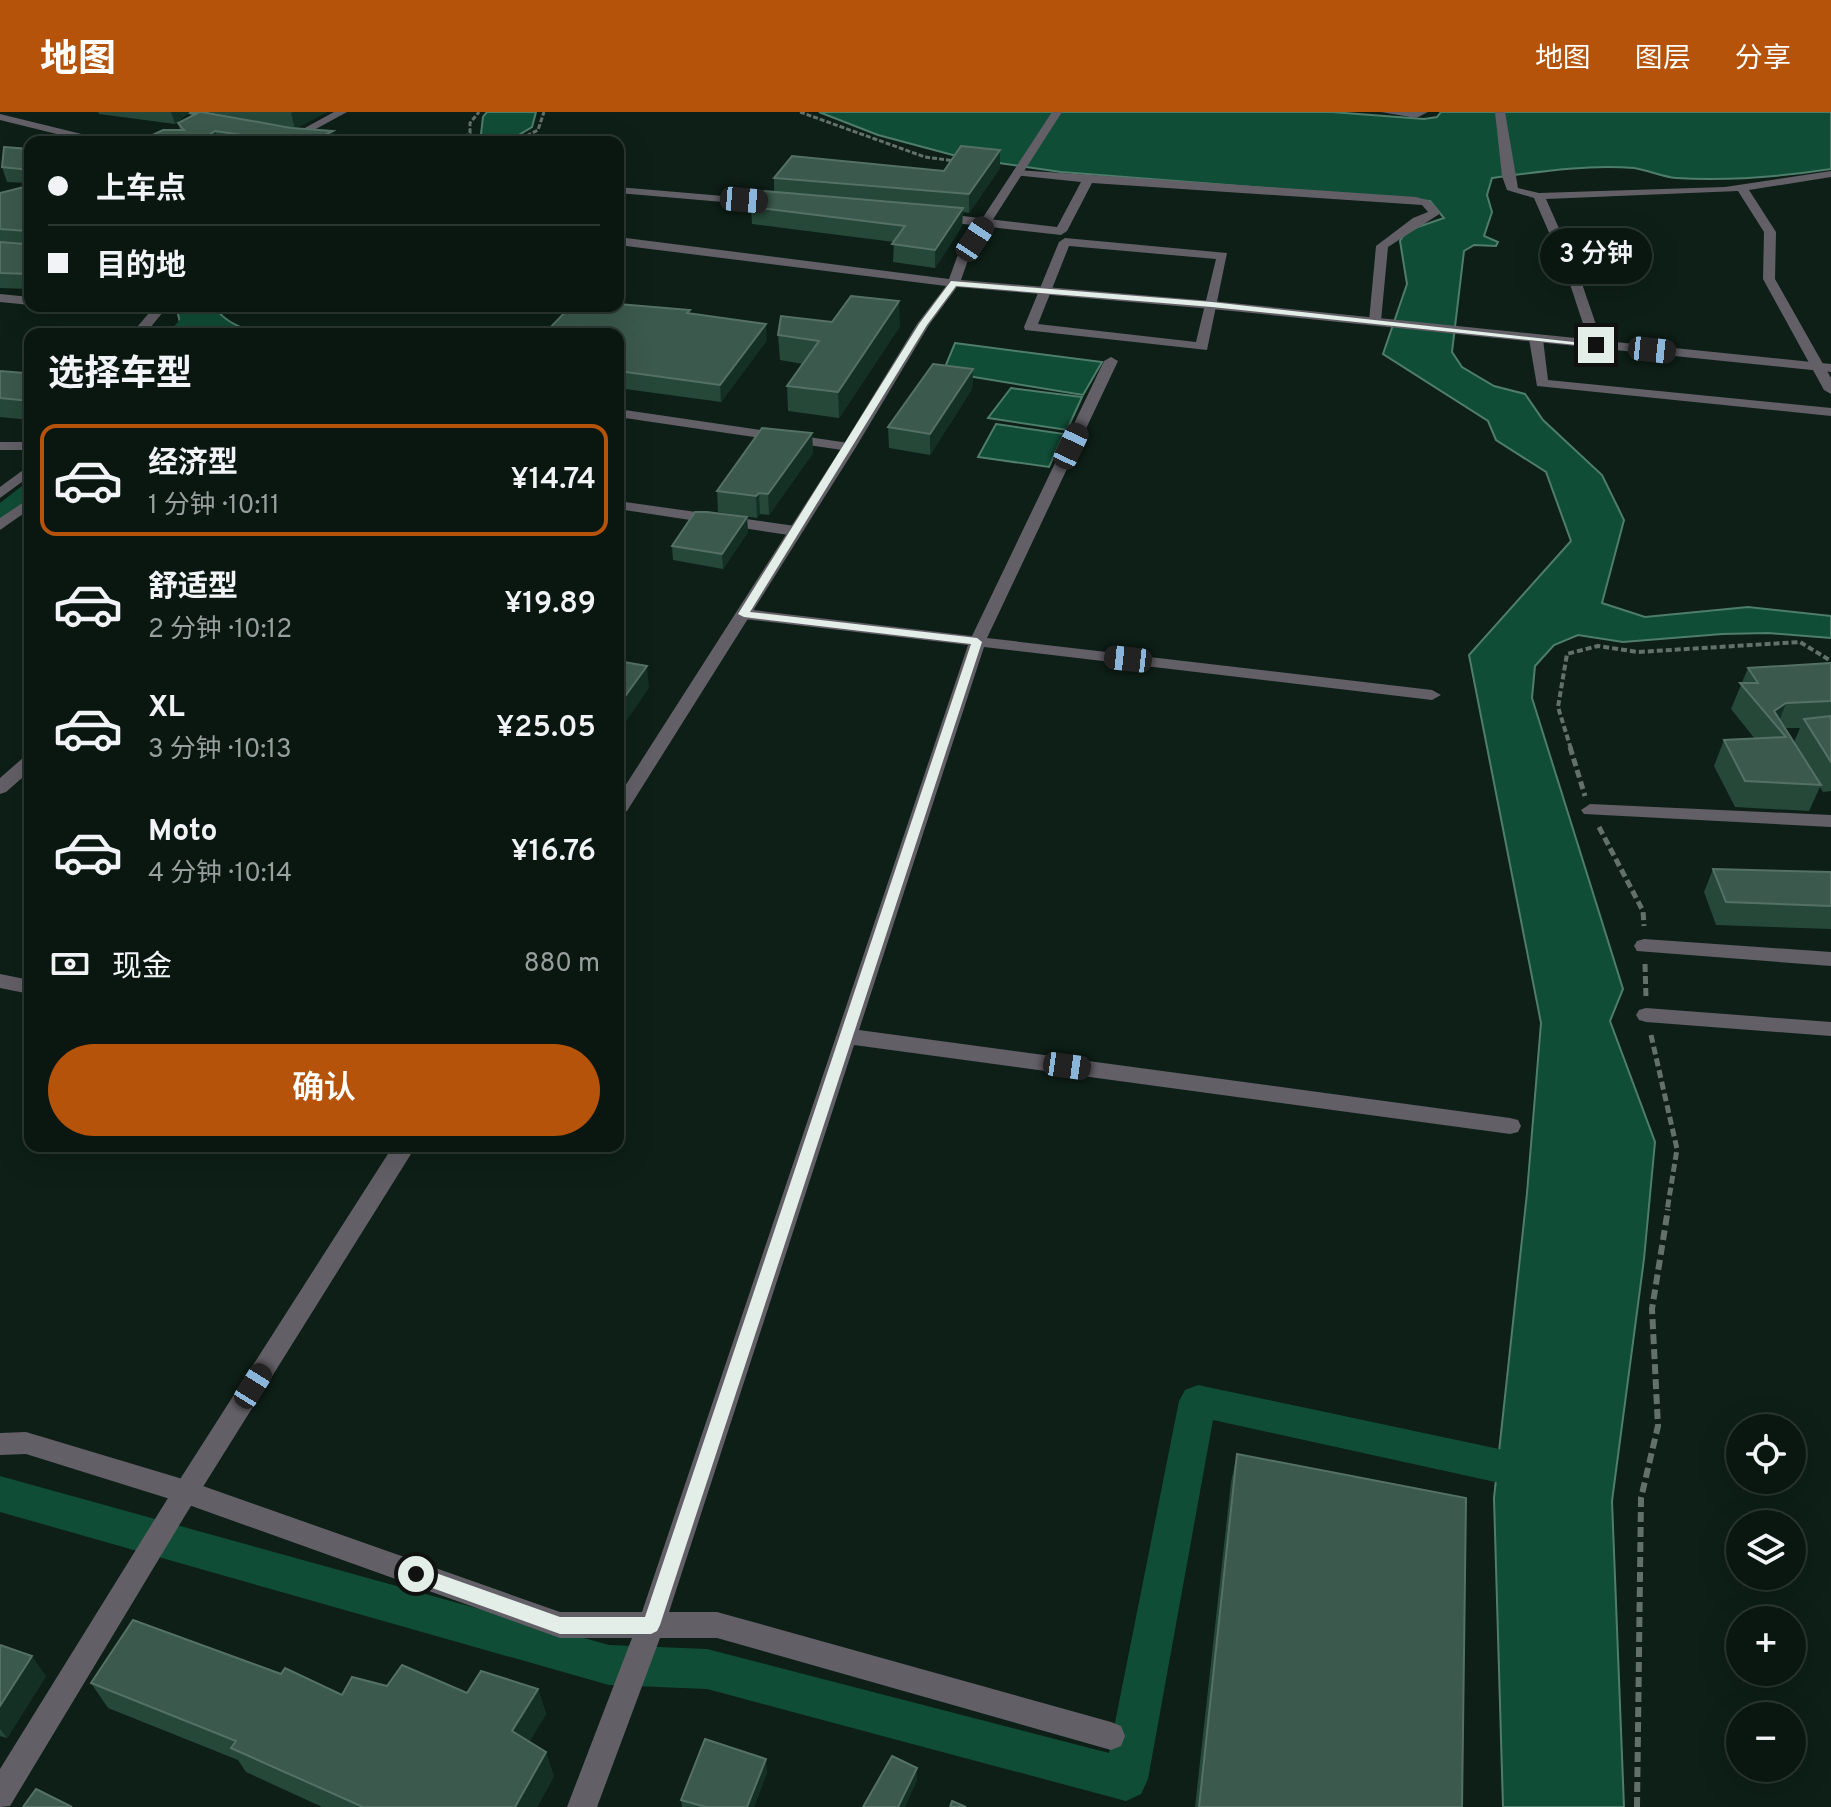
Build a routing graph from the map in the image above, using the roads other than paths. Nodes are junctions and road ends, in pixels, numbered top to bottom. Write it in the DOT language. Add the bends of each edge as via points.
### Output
graph roads {
  1 [pos="42,112"];
  2 [pos="342,112"];
  3 [pos="1057,112"];
  4 [pos="1386,112"];
  5 [pos="1423,112"];
  6 [pos="1500,112"];
  7 [pos="0,117"];
  8 [pos="27,124"];
  9 [pos="296,135"];
  10 [pos="77,136"];
  11 [pos="290,136"];
  12 [pos="301,136"];
  13 [pos="1019,171"];
  14 [pos="1831,174"];
  15 [pos="1088,179"];
  16 [pos="1741,187"];
  17 [pos="624,191"];
  18 [pos="1539,196"];
  19 [pos="796,205"];
  20 [pos="923,216"];
  21 [pos="986,221"];
  22 [pos="1063,236"];
  23 [pos="624,242"];
  24 [pos="954,283"];
  25 [pos="1047,290"];
  26 [pos="0,298"];
  27 [pos="24,300"];
  28 [pos="1212,305"];
  29 [pos="157,312"];
  30 [pos="1375,321"];
  31 [pos="143,328"];
  32 [pos="1536,339"];
  33 [pos="1596,345"];
  34 [pos="1111,361"];
  35 [pos="1825,368"];
  36 [pos="1831,390"];
  37 [pos="1831,412"];
  38 [pos="624,414"];
  39 [pos="0,446"];
  40 [pos="24,446"];
  41 [pos="849,447"];
  42 [pos="24,474"];
  43 [pos="0,494"];
  44 [pos="624,506"];
  45 [pos="24,507"];
  46 [pos="0,525"];
  47 [pos="795,531"];
  48 [pos="744,614"];
  49 [pos="977,642"];
  50 [pos="1432,695"];
  51 [pos="24,766"];
  52 [pos="0,788"];
  53 [pos="1812,796"];
  54 [pos="624,802"];
  55 [pos="1590,810"];
  56 [pos="1829,821"];
  57 [pos="1644,946"];
  58 [pos="1831,959"];
  59 [pos="0,981"];
  60 [pos="24,986"];
  61 [pos="1646,1015"];
  62 [pos="1831,1029"];
  63 [pos="846,1036"];
  64 [pos="1510,1126"];
  65 [pos="401,1152"];
  66 [pos="0,1444"];
  67 [pos="182,1499"];
  68 [pos="648,1632"];
  69 [pos="1111,1736"];
  70 [pos="0,1796"];
  71 [pos="582,1807"];
  1 -- 8 [label="street"];
  2 -- 9 [label="street"];
  3 -- 13 [label="street"];
  4 -- 5 [label="street"];
  6 -- 18 [label="street" via="1513,190"];
  7 -- 8 [label="street"];
  8 -- 10 [label="street"];
  9 -- 11 [label="street"];
  9 -- 12 [label="street"];
  13 -- 15 [label="street"];
  13 -- 21 [label="street"];
  14 -- 16 [label="street"];
  15 -- 22 [label="street"];
  15 -- 30 [label="street" via="1426,203 1435,213 1382,246"];
  16 -- 18 [label="street"];
  16 -- 35 [label="street" via="1770,232 1769,279"];
  17 -- 19 [label="street"];
  18 -- 33 [label="street"];
  20 -- 21 [label="street"];
  21 -- 22 [label="street"];
  21 -- 24 [label="street"];
  22 -- 25 [label="street"];
  22 -- 28 [label="street" via="1223,256"];
  23 -- 24 [label="street"];
  24 -- 25 [label="street"];
  24 -- 41 [label="street" via="923,324"];
  25 -- 28 [label="street"];
  25 -- 28 [label="street" via="1030,327 1202,347"];
  26 -- 27 [label="street"];
  28 -- 30 [label="street"];
  29 -- 31 [label="street"];
  30 -- 32 [label="street"];
  32 -- 33 [label="street"];
  32 -- 37 [label="street" via="1542,383"];
  33 -- 35 [label="street"];
  34 -- 49 [label="street"];
  35 -- 36 [label="street"];
  38 -- 41 [label="street"];
  39 -- 40 [label="street"];
  41 -- 47 [label="street"];
  42 -- 43 [label="street"];
  44 -- 47 [label="street"];
  45 -- 46 [label="street"];
  47 -- 48 [label="street"];
  48 -- 49 [label="street"];
  48 -- 54 [label="street"];
  49 -- 50 [label="street"];
  49 -- 63 [label="street"];
  51 -- 52 [label="street"];
  53 -- 56 [label="street"];
  55 -- 56 [label="street"];
  57 -- 58 [label="street"];
  59 -- 60 [label="street"];
  61 -- 62 [label="street"];
  63 -- 64 [label="street"];
  63 -- 68 [label="street"];
  65 -- 67 [label="street"];
  66 -- 67 [label="street" via="26,1443"];
  67 -- 68 [label="street" via="560,1625"];
  67 -- 70 [label="street"];
  68 -- 69 [label="street" via="717,1625"];
  68 -- 71 [label="street"];
}
